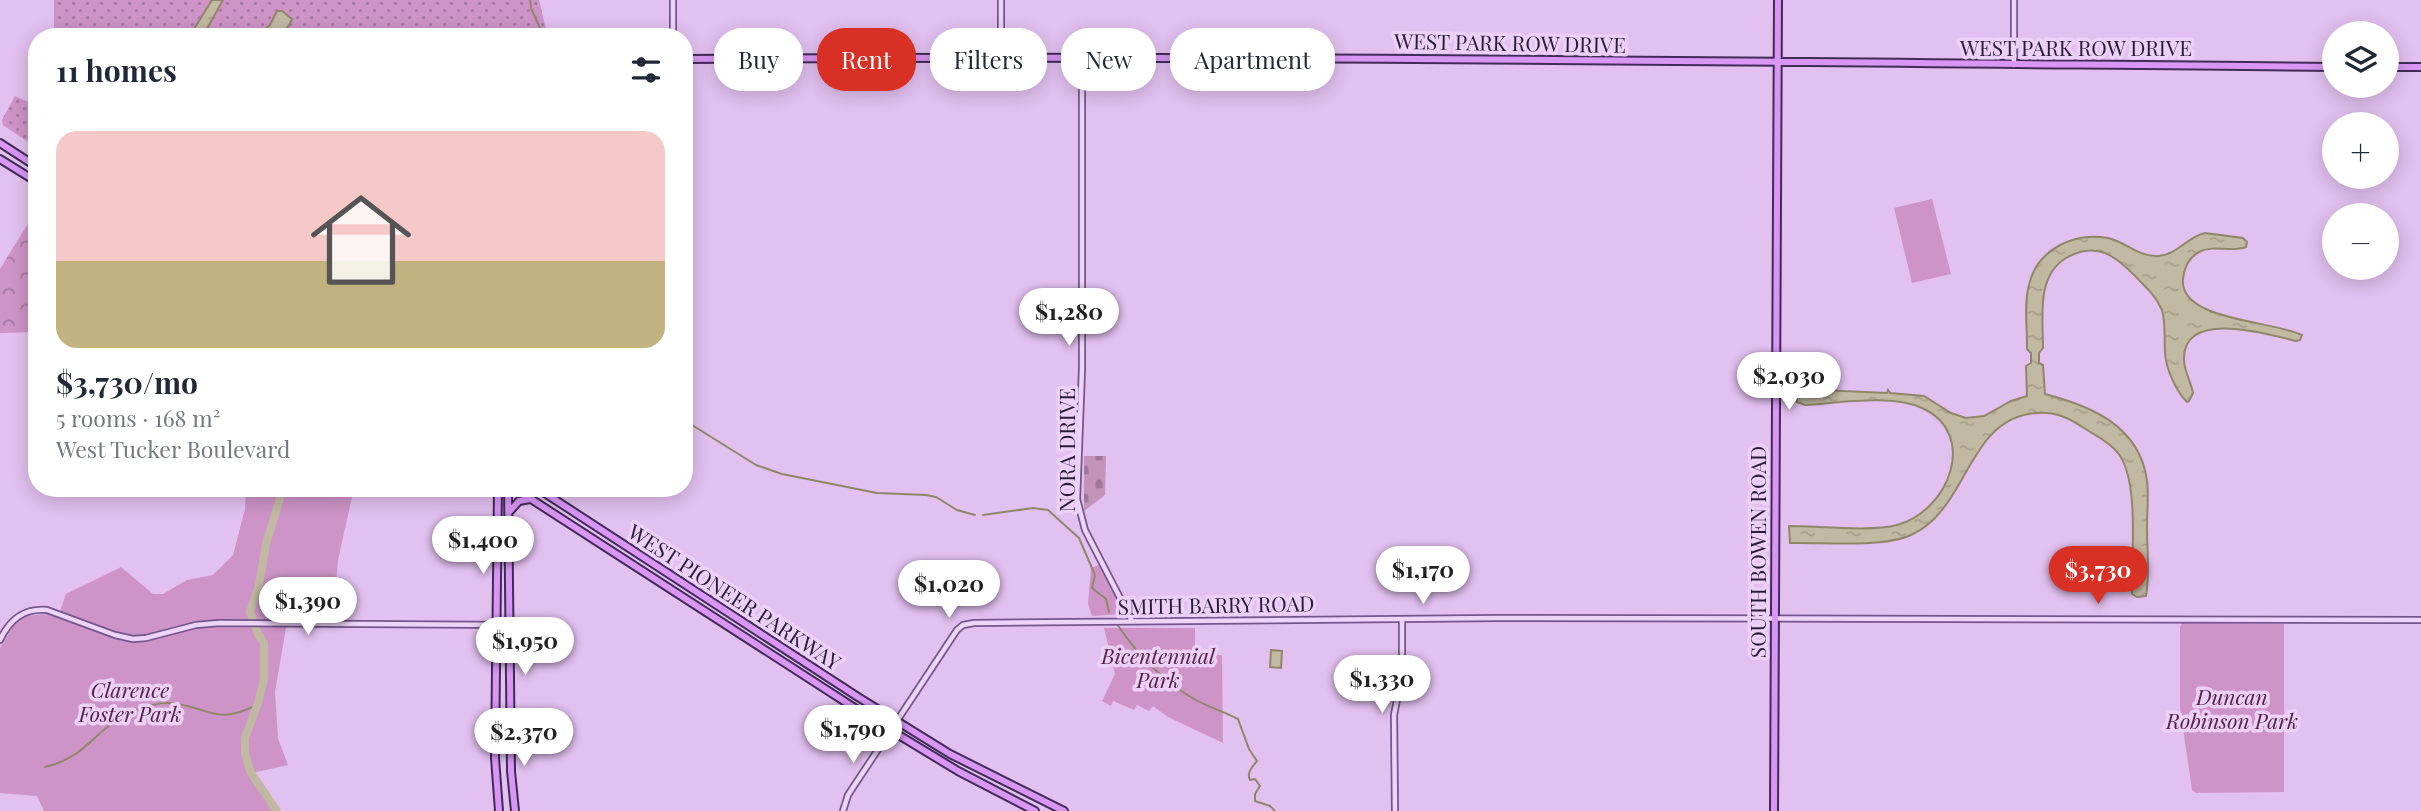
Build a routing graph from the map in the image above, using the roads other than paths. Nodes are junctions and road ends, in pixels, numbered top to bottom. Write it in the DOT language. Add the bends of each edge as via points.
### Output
graph roads {
  1 [pos="673,0"];
  2 [pos="1001,0"];
  3 [pos="1778,0"];
  4 [pos="2014,0"];
  5 [pos="673,28"];
  6 [pos="1001,28"];
  7 [pos="930,57"];
  8 [pos="1156,58"];
  9 [pos="693,59"];
  10 [pos="1776,62"];
  11 [pos="2014,65"];
  12 [pos="2322,67"];
  13 [pos="2399,67"];
  14 [pos="2421,67"];
  15 [pos="1082,91"];
  16 [pos="0,143"];
  17 [pos="0,159"];
  18 [pos="28,161"];
  19 [pos="28,176"];
  20 [pos="498,497"];
  21 [pos="508,497"];
  22 [pos="528,497"];
  23 [pos="551,497"];
  24 [pos="531,499"];
  25 [pos="509,512"];
  26 [pos="497,553"];
  27 [pos="510,553"];
  28 [pos="1402,619"];
  29 [pos="1775,619"];
  30 [pos="2421,620"];
  31 [pos="1132,621"];
  32 [pos="496,625"];
  33 [pos="511,625"];
  34 [pos="0,640"];
  35 [pos="496,705"];
  36 [pos="511,705"];
  37 [pos="898,721"];
  38 [pos="891,731"];
  39 [pos="499,811"];
  40 [pos="515,811"];
  41 [pos="843,811"];
  42 [pos="1035,811"];
  43 [pos="1064,811"];
  44 [pos="1395,811"];
  45 [pos="1774,811"];
  1 -- 5 [label="street"];
  2 -- 6 [label="street"];
  3 -- 10 [label="main road, SOUTH BOWEN ROAD"];
  4 -- 11 [label="street"];
  7 -- 9 [label="main road, WEST PARK ROW DRIVE"];
  8 -- 10 [label="main road, WEST PARK ROW DRIVE"];
  10 -- 11 [label="main road, WEST PARK ROW DRIVE"];
  10 -- 29 [label="main road, SOUTH BOWEN ROAD"];
  11 -- 12 [label="main road, WEST PARK ROW DRIVE"];
  13 -- 14 [label="main road"];
  15 -- 31 [label="street, NORA DRIVE" via="1077,499 1085,530"];
  16 -- 18 [label="main road"];
  17 -- 19 [label="main road"];
  20 -- 26 [label="main road"];
  21 -- 25 [label="main road"];
  22 -- 24 [label="main road, WEST PIONEER PARKWAY"];
  23 -- 37 [label="main road, WEST PIONEER PARKWAY"];
  24 -- 25 [label="main road" via="519,501"];
  24 -- 38 [label="main road, WEST PIONEER PARKWAY"];
  25 -- 27 [label="main road"];
  26 -- 27 [label="main road"];
  26 -- 32 [label="main road"];
  27 -- 33 [label="main road"];
  28 -- 29 [label="street, SMITH BARRY ROAD"];
  28 -- 31 [label="street, SMITH BARRY ROAD"];
  28 -- 44 [label="street" via="1402,675 1394,724"];
  29 -- 30 [label="street, SMITH BARRY ROAD"];
  29 -- 45 [label="main road, SOUTH BOWEN ROAD"];
  31 -- 37 [label="street, SMITH BARRY ROAD" via="963,625"];
  32 -- 33 [label="street"];
  32 -- 34 [label="street" via="196,625 133,639 40,609 15,618"];
  32 -- 35 [label="main road"];
  33 -- 36 [label="main road"];
  35 -- 36 [label="main road"];
  35 -- 39 [label="main road"];
  36 -- 40 [label="main road"];
  37 -- 38 [label="street, SMITH BARRY ROAD"];
  37 -- 43 [label="main road, WEST PIONEER PARKWAY" via="956,757"];
  38 -- 41 [label="street, SMITH BARRY ROAD" via="848,795"];
  38 -- 42 [label="main road, WEST PIONEER PARKWAY"];
}
